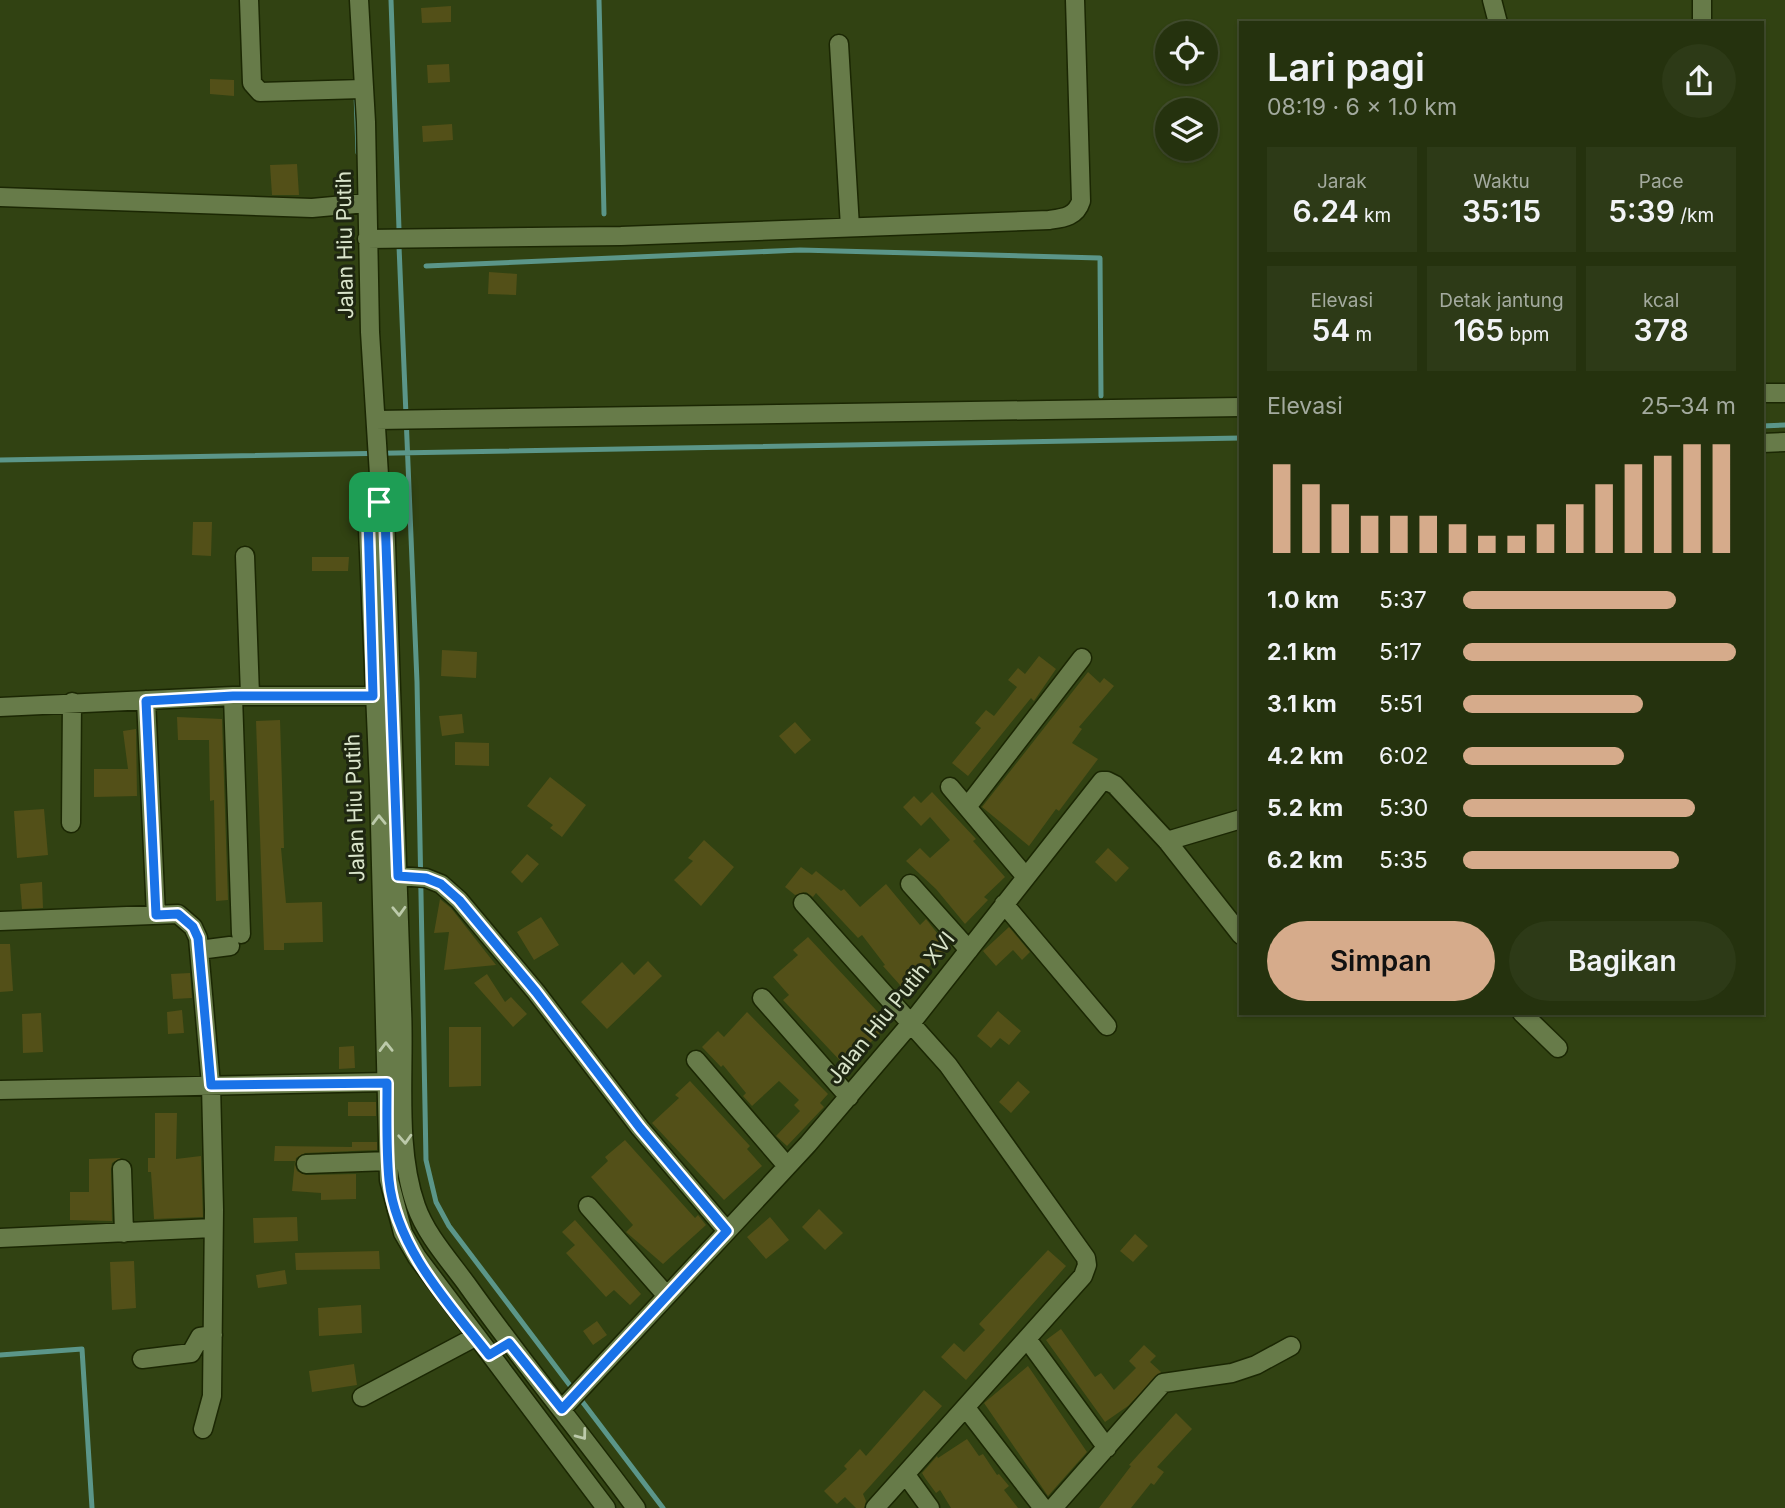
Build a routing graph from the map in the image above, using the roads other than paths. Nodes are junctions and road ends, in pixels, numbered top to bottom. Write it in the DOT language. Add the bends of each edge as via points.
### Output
graph roads {
  1 [pos="249,0"];
  2 [pos="359,0"];
  3 [pos="1075,0"];
  4 [pos="1492,0"];
  5 [pos="1702,0"];
  6 [pos="1497,21"];
  7 [pos="1702,21"];
  8 [pos="839,44"];
  9 [pos="362,89"];
  10 [pos="0,197"];
  11 [pos="366,204"];
  12 [pos="850,227"];
  13 [pos="368,239"];
  14 [pos="1764,393"];
  15 [pos="1785,393"];
  16 [pos="1239,407"];
  17 [pos="376,423"];
  18 [pos="1785,442"];
  19 [pos="1764,443"];
  20 [pos="379,502"];
  21 [pos="245,556"];
  22 [pos="1082,658"];
  23 [pos="242,696"];
  24 [pos="373,696"];
  25 [pos="146,701"];
  26 [pos="72,702"];
  27 [pos="0,707"];
  28 [pos="950,787"];
  29 [pos="967,807"];
  30 [pos="1239,820"];
  31 [pos="71,823"];
  32 [pos="1167,841"];
  33 [pos="398,876"];
  34 [pos="1026,877"];
  35 [pos="910,884"];
  36 [pos="803,903"];
  37 [pos="1004,904"];
  38 [pos="156,915"];
  39 [pos="0,922"];
  40 [pos="1239,932"];
  41 [pos="199,950"];
  42 [pos="969,950"];
  43 [pos="393,986"];
  44 [pos="762,998"];
  45 [pos="1524,1015"];
  46 [pos="912,1022"];
  47 [pos="1107,1026"];
  48 [pos="1558,1048"];
  49 [pos="696,1060"];
  50 [pos="387,1083"];
  51 [pos="211,1085"];
  52 [pos="0,1090"];
  53 [pos="849,1097"];
  54 [pos="389,1161"];
  55 [pos="306,1164"];
  56 [pos="787,1166"];
  57 [pos="122,1169"];
  58 [pos="589,1206"];
  59 [pos="213,1228"];
  60 [pos="727,1231"];
  61 [pos="124,1233"];
  62 [pos="0,1238"];
  63 [pos="667,1296"];
  64 [pos="212,1335"];
  65 [pos="475,1337"];
  66 [pos="1027,1339"];
  67 [pos="509,1343"];
  68 [pos="1291,1346"];
  69 [pos="489,1355"];
  70 [pos="142,1359"];
  71 [pos="362,1397"];
  72 [pos="967,1408"];
  73 [pos="562,1409"];
  74 [pos="203,1429"];
  75 [pos="1107,1448"];
  76 [pos="906,1475"];
  77 [pos="606,1508"];
  78 [pos="636,1508"];
  79 [pos="875,1508"];
  80 [pos="930,1508"];
  81 [pos="1043,1508"];
  82 [pos="1053,1508"];
  1 -- 9 [label="street" via="252,83 256,89"];
  2 -- 9 [label="street, Jalan Hiu Putih"];
  3 -- 12 [label="street" via="1079,208 1070,216 1049,220"];
  4 -- 6 [label="street"];
  5 -- 7 [label="street"];
  8 -- 12 [label="street"];
  9 -- 11 [label="street, Jalan Hiu Putih"];
  10 -- 11 [label="street" via="312,208"];
  11 -- 13 [label="street, Jalan Hiu Putih"];
  12 -- 13 [label="street"];
  13 -- 17 [label="street, Jalan Hiu Putih"];
  14 -- 15 [label="street"];
  16 -- 17 [label="street"];
  17 -- 20 [label="street, Jalan Hiu Putih"];
  18 -- 19 [label="street"];
  20 -- 24 [label="street, Jalan Hiu Putih" via="368,517"];
  20 -- 33 [label="street" via="385,516"];
  21 -- 23 [label="street"];
  22 -- 29 [label="street"];
  23 -- 24 [label="street"];
  23 -- 25 [label="street"];
  23 -- 41 [label="street" via="236,940"];
  43 -- 24 [label="street, Jalan Hiu Putih, one-way"];
  25 -- 26 [label="street"];
  25 -- 38 [label="street"];
  26 -- 27 [label="street"];
  26 -- 31 [label="street"];
  28 -- 29 [label="street"];
  29 -- 34 [label="street"];
  30 -- 32 [label="street"];
  32 -- 34 [label="street, Jalan Hiu Putih XVI" via="1115,785 1102,781"];
  32 -- 40 [label="street, Jalan Hiu Putih XVI"];
  33 -- 43 [label="street, one-way"];
  33 -- 60 [label="street" via="426,878 459,900"];
  34 -- 37 [label="street, Jalan Hiu Putih XVI"];
  35 -- 42 [label="street"];
  36 -- 46 [label="street"];
  37 -- 42 [label="street, Jalan Hiu Putih XVI"];
  37 -- 47 [label="street"];
  38 -- 39 [label="street"];
  38 -- 41 [label="street" via="178,914 185,919 193,927"];
  41 -- 51 [label="street"];
  42 -- 46 [label="street, Jalan Hiu Putih XVI"];
  50 -- 43 [label="street, Jalan Hiu Putih, one-way"];
  43 -- 67 [label="street, one-way" via="405,1143 415,1205"];
  44 -- 53 [label="street"];
  45 -- 48 [label="street"];
  46 -- 53 [label="street, Jalan Hiu Putih XVI"];
  46 -- 66 [label="street" via="1086,1258 1083,1276"];
  49 -- 56 [label="street"];
  50 -- 51 [label="street"];
  50 -- 54 [label="street, Jalan Hiu Putih"];
  51 -- 52 [label="street"];
  51 -- 59 [label="street"];
  53 -- 56 [label="street, Jalan Hiu Putih XVI"];
  54 -- 55 [label="street"];
  54 -- 65 [label="street, Jalan Hiu Putih" via="403,1233"];
  56 -- 60 [label="street, Jalan Hiu Putih XVI"];
  57 -- 61 [label="street"];
  58 -- 63 [label="street"];
  59 -- 61 [label="street"];
  59 -- 64 [label="street"];
  60 -- 63 [label="street, Jalan Hiu Putih XVI"];
  61 -- 62 [label="street"];
  63 -- 73 [label="street, Jalan Hiu Putih XVI"];
  64 -- 70 [label="street" via="200,1337 191,1353"];
  64 -- 74 [label="street" via="212,1396"];
  65 -- 69 [label="street, Jalan Hiu Putih"];
  65 -- 71 [label="street"];
  66 -- 72 [label="street"];
  66 -- 75 [label="street"];
  67 -- 69 [label="street"];
  67 -- 73 [label="street"];
  68 -- 75 [label="street" via="1256,1366 1232,1373 1163,1383"];
  69 -- 77 [label="street, Jalan Hiu Putih"];
  72 -- 76 [label="street"];
  72 -- 81 [label="street"];
  73 -- 78 [label="street, one-way"];
  75 -- 82 [label="street"];
  76 -- 79 [label="street"];
  76 -- 80 [label="street"];
}
